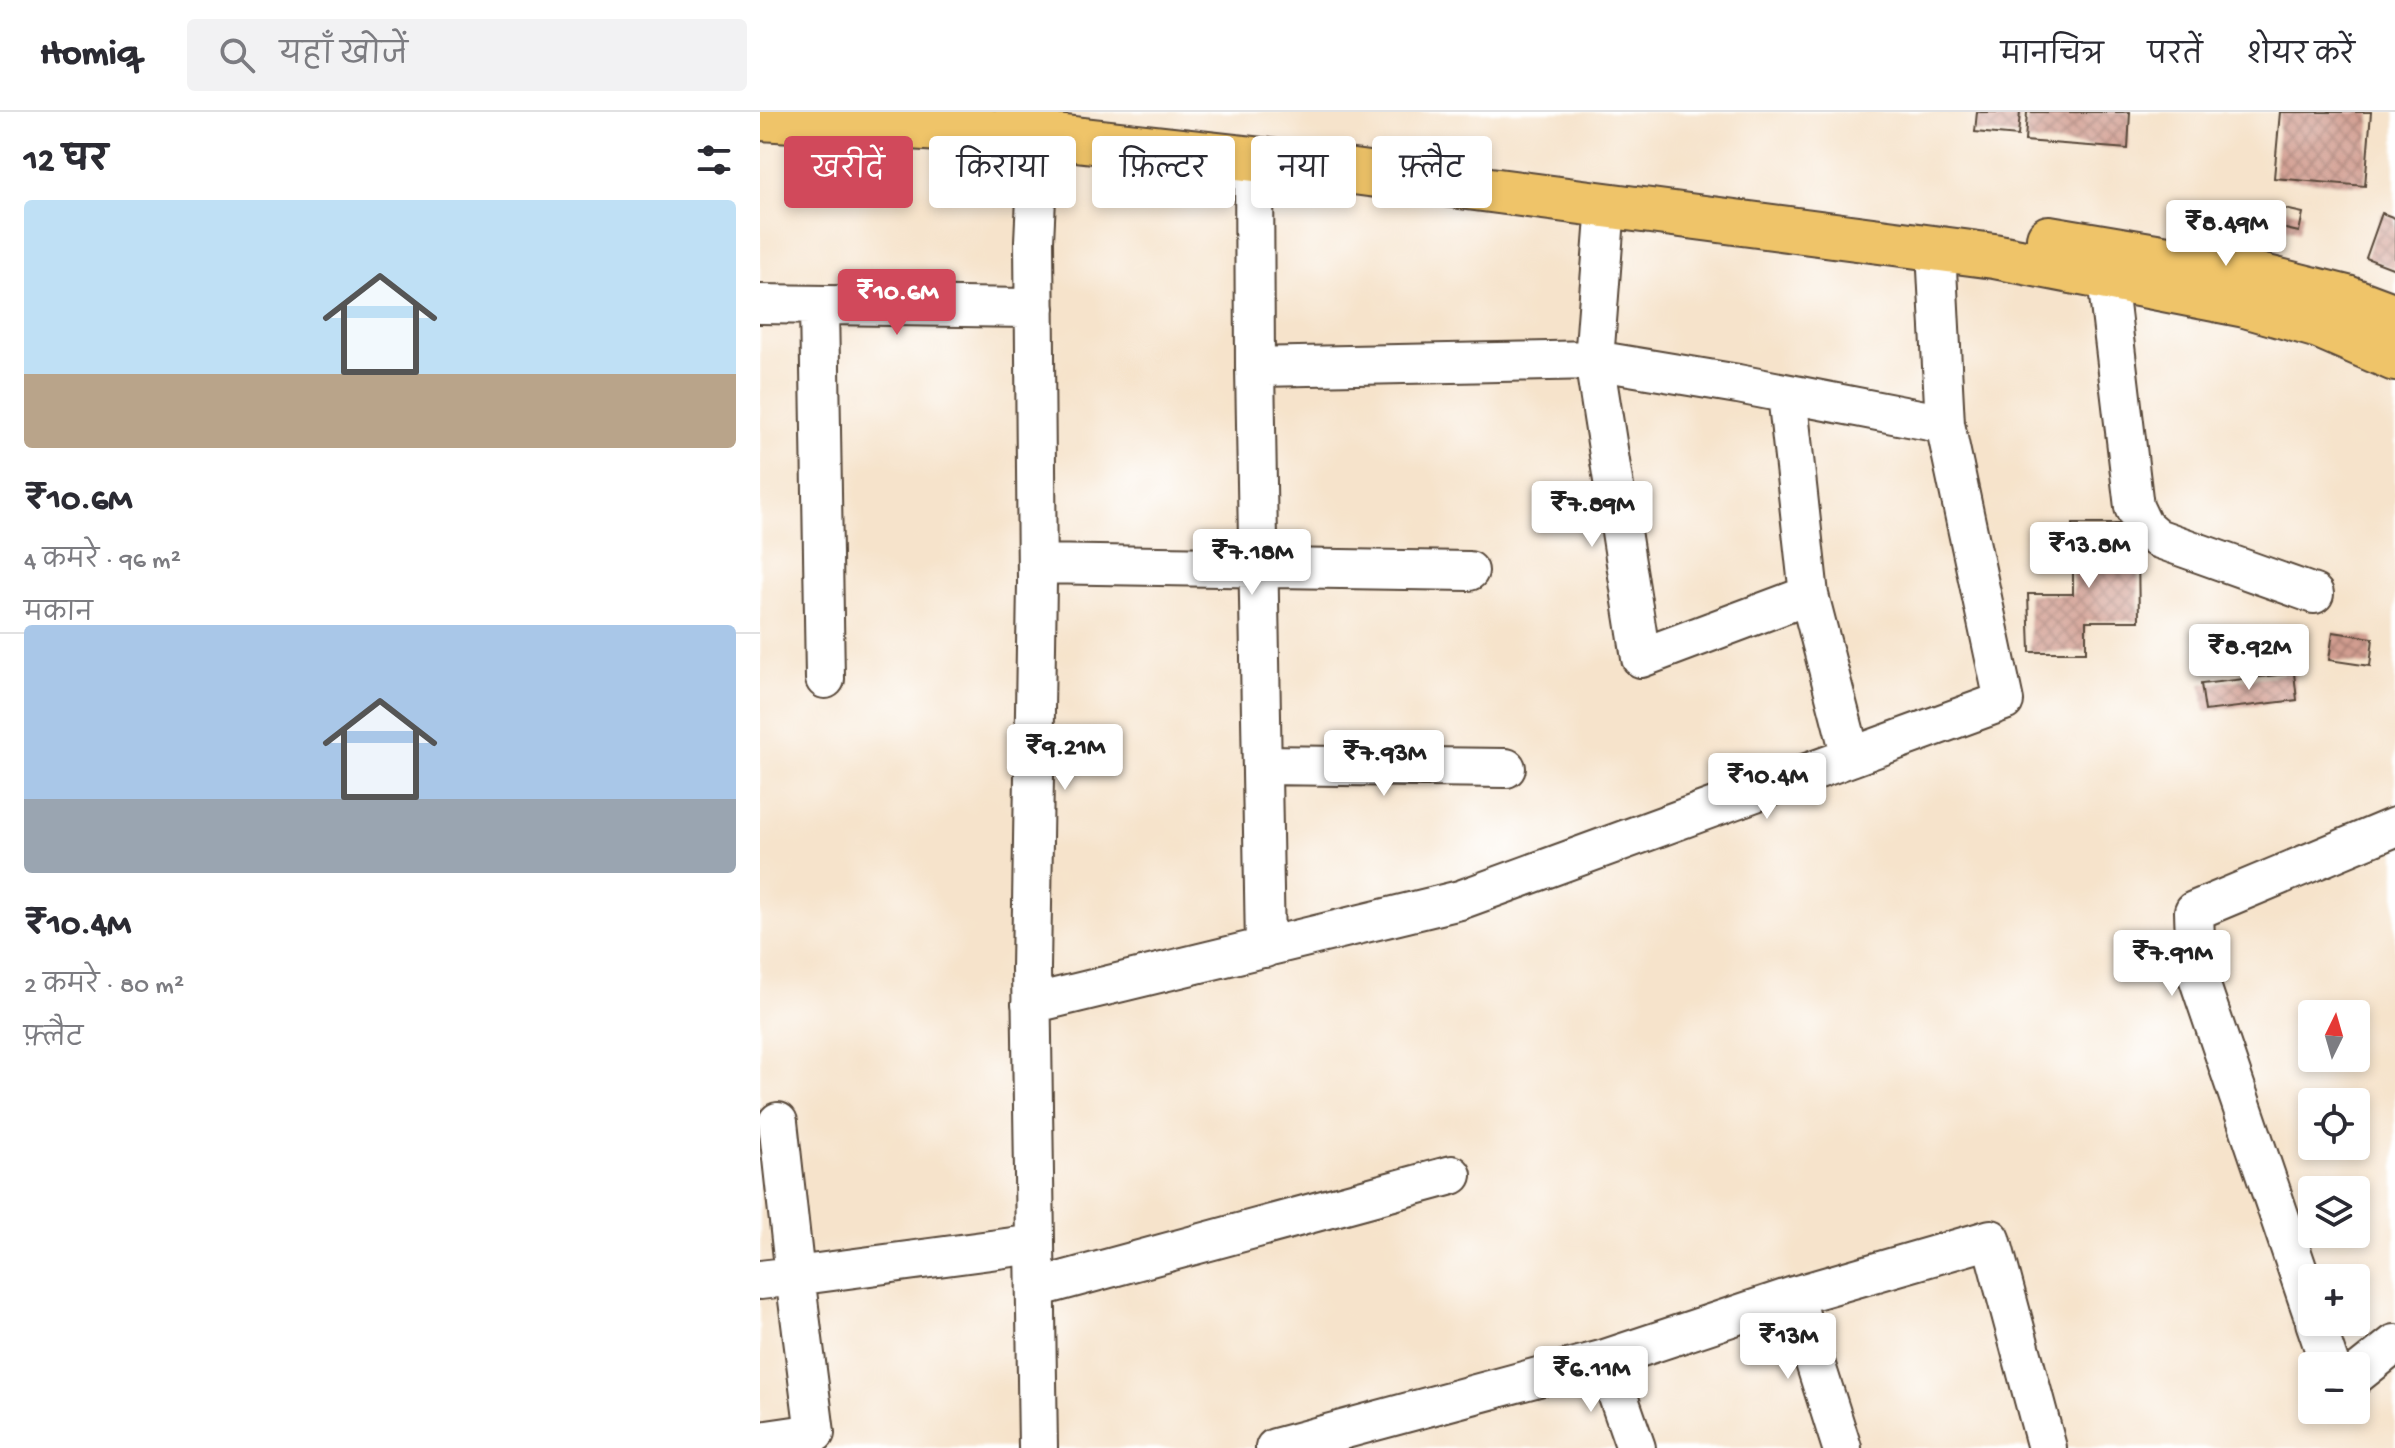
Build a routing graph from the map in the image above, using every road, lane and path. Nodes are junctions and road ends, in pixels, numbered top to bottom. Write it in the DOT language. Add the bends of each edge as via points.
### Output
graph roads {
  1 [pos="1091,112"];
  2 [pos="760,118"];
  3 [pos="1040,123"];
  4 [pos="1251,158"];
  5 [pos="1356,172"];
  6 [pos="1606,205"];
  7 [pos="1254,208"];
  8 [pos="1936,250"];
  9 [pos="2107,279"];
  10 [pos="760,304"];
  11 [pos="819,305"];
  12 [pos="1035,308"];
  13 [pos="2395,316"];
  14 [pos="2395,359"];
  15 [pos="1594,360"];
  16 [pos="1255,367"];
  17 [pos="1787,394"];
  18 [pos="1945,424"];
  19 [pos="1037,564"];
  20 [pos="1258,566"];
  21 [pos="1469,571"];
  22 [pos="2314,594"];
  23 [pos="1809,595"];
  24 [pos="825,679"];
  25 [pos="1851,757"];
  26 [pos="1262,765"];
  27 [pos="1506,768"];
  28 [pos="2395,827"];
  29 [pos="1265,948"];
  30 [pos="1031,1004"];
  31 [pos="778,1122"];
  32 [pos="1452,1175"];
  33 [pos="1035,1244"];
  34 [pos="2298,1271"];
  35 [pos="778,1278"];
  36 [pos="1036,1288"];
  37 [pos="1794,1296"];
  38 [pos="2395,1344"];
  39 [pos="1605,1359"];
  40 [pos="2370,1364"];
  41 [pos="760,1441"];
  42 [pos="800,1442"];
  43 [pos="1038,1448"];
  44 [pos="1275,1448"];
  45 [pos="1636,1448"];
  46 [pos="1842,1448"];
  47 [pos="2047,1448"];
  1 -- 13 [label="main road" via="1989,226 2227,268 2347,298"];
  2 -- 3 [label="main road"];
  3 -- 4 [label="main road"];
  3 -- 12 [label="street"];
  5 -- 6 [label="main road"];
  6 -- 8 [label="main road"];
  6 -- 15 [label="street"];
  7 -- 16 [label="street"];
  8 -- 9 [label="main road" via="2027,261"];
  8 -- 18 [label="street"];
  9 -- 14 [label="main road" via="2284,315"];
  9 -- 22 [label="street" via="2134,507 2143,526 2157,538"];
  10 -- 11 [label="street"];
  11 -- 12 [label="street"];
  11 -- 24 [label="street"];
  12 -- 19 [label="street"];
  15 -- 16 [label="street"];
  15 -- 17 [label="street"];
  15 -- 23 [label="street" via="1641,658"];
  16 -- 20 [label="street"];
  17 -- 18 [label="street"];
  17 -- 23 [label="street"];
  18 -- 25 [label="street" via="2004,701"];
  19 -- 20 [label="street"];
  19 -- 30 [label="street"];
  20 -- 21 [label="street"];
  20 -- 26 [label="street"];
  23 -- 25 [label="street"];
  25 -- 29 [label="street" via="1460,900"];
  26 -- 27 [label="street"];
  26 -- 29 [label="street"];
  28 -- 34 [label="street" via="2194,911 2196,971"];
  29 -- 30 [label="street"];
  30 -- 33 [label="street"];
  31 -- 35 [label="street"];
  32 -- 36 [label="street"];
  33 -- 35 [label="street"];
  33 -- 36 [label="street"];
  35 -- 42 [label="street" via="815,1433"];
  36 -- 43 [label="street"];
  37 -- 39 [label="street"];
  37 -- 46 [label="street"];
  37 -- 47 [label="street" via="1991,1239"];
  38 -- 40 [label="street"];
  39 -- 44 [label="street"];
  39 -- 45 [label="street"];
  41 -- 42 [label="street"];
}
